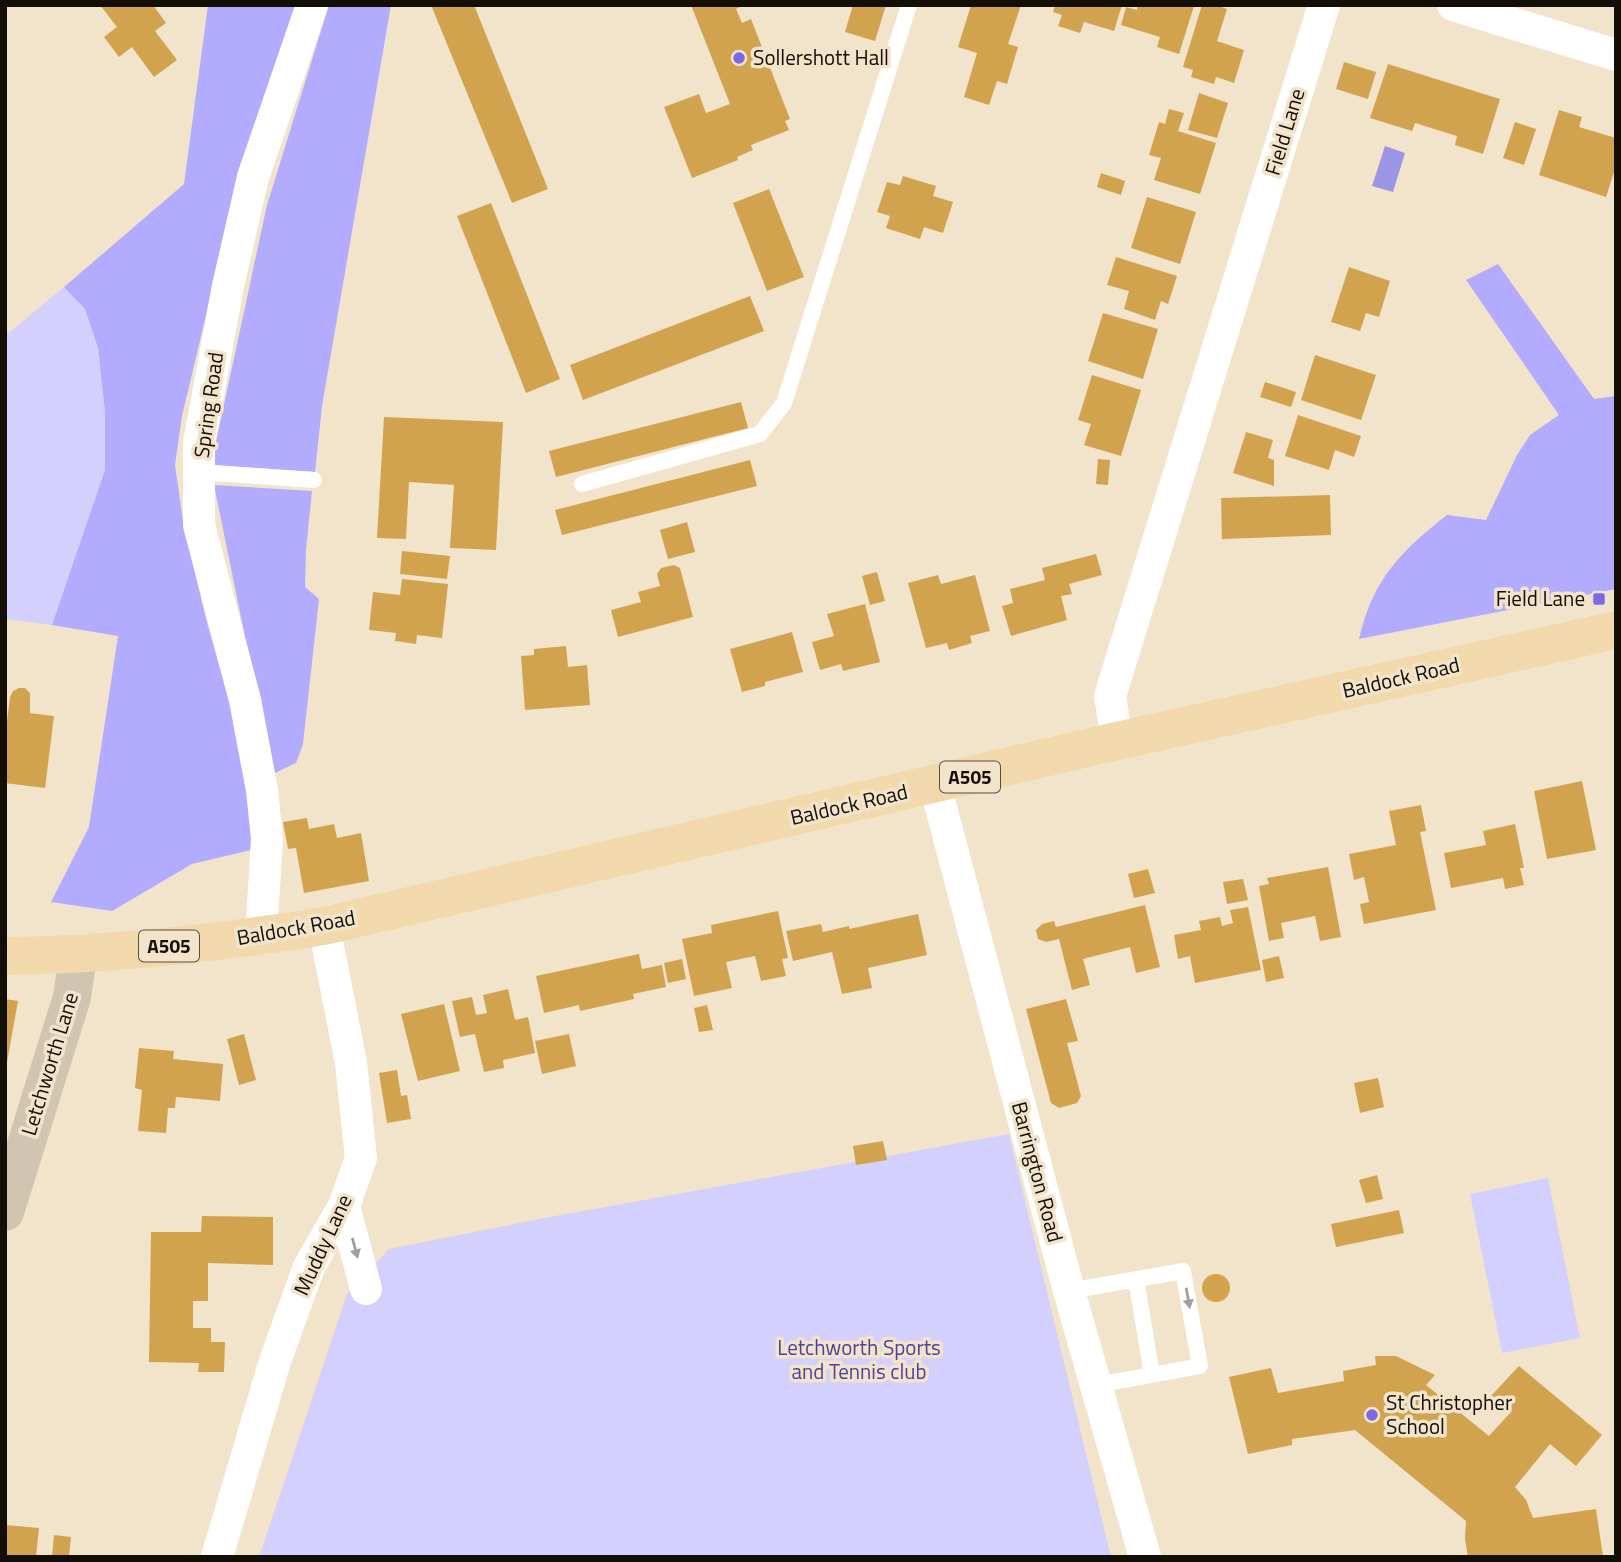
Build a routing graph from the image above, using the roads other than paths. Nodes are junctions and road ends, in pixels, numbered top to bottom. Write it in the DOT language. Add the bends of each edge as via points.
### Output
graph roads {
  1 [pos="312,5"];
  2 [pos="909,5"];
  3 [pos="1324,5"];
  4 [pos="1453,5"];
  5 [pos="1616,55"];
  6 [pos="199,472"];
  7 [pos="314,480"];
  8 [pos="582,484"];
  9 [pos="1616,630"];
  10 [pos="1117,741"];
  11 [pos="935,785"];
  12 [pos="324,926"];
  13 [pos="261,936"];
  14 [pos="5,956"];
  15 [pos="78,956"];
  16 [pos="344,1206"];
  17 [pos="5,1212"];
  18 [pos="1136,1279"];
  19 [pos="366,1289"];
  20 [pos="1069,1291"];
  21 [pos="1152,1375"];
  22 [pos="1097,1385"];
  23 [pos="216,1557"];
  24 [pos="1145,1557"];
  1 -- 6 [label="street, Spring Road" via="253,177 199,443"];
  2 -- 8 [label="lane" via="784,403 760,434"];
  3 -- 10 [label="street, Field Lane" via="1110,696"];
  4 -- 5 [label="street"];
  6 -- 7 [label="lane"];
  6 -- 13 [label="street, Spring Road" via="199,525 245,700 262,790 267,839"];
  9 -- 10 [label="main road, Baldock Road / A505"];
  10 -- 11 [label="main road, Baldock Road / A505"];
  11 -- 12 [label="main road, Baldock Road / A505"];
  11 -- 20 [label="street, Barrington Road"];
  12 -- 13 [label="main road, Baldock Road / A505"];
  12 -- 16 [label="street, Muddy Lane" via="360,1136 361,1158"];
  13 -- 15 [label="main road, Baldock Road / A505"];
  14 -- 15 [label="main road, A505"];
  15 -- 17 [label="street, Letchworth Lane" via="72,997"];
  16 -- 19 [label="street, one-way"];
  16 -- 23 [label="street, Muddy Lane" via="309,1267 275,1361"];
  18 -- 20 [label="lane"];
  18 -- 21 [label="lane"];
  18 -- 21 [label="lane, one-way" via="1183,1271 1200,1366"];
  20 -- 22 [label="street, Barrington Road"];
  21 -- 22 [label="lane"];
  22 -- 24 [label="street, Barrington Road"];
}
